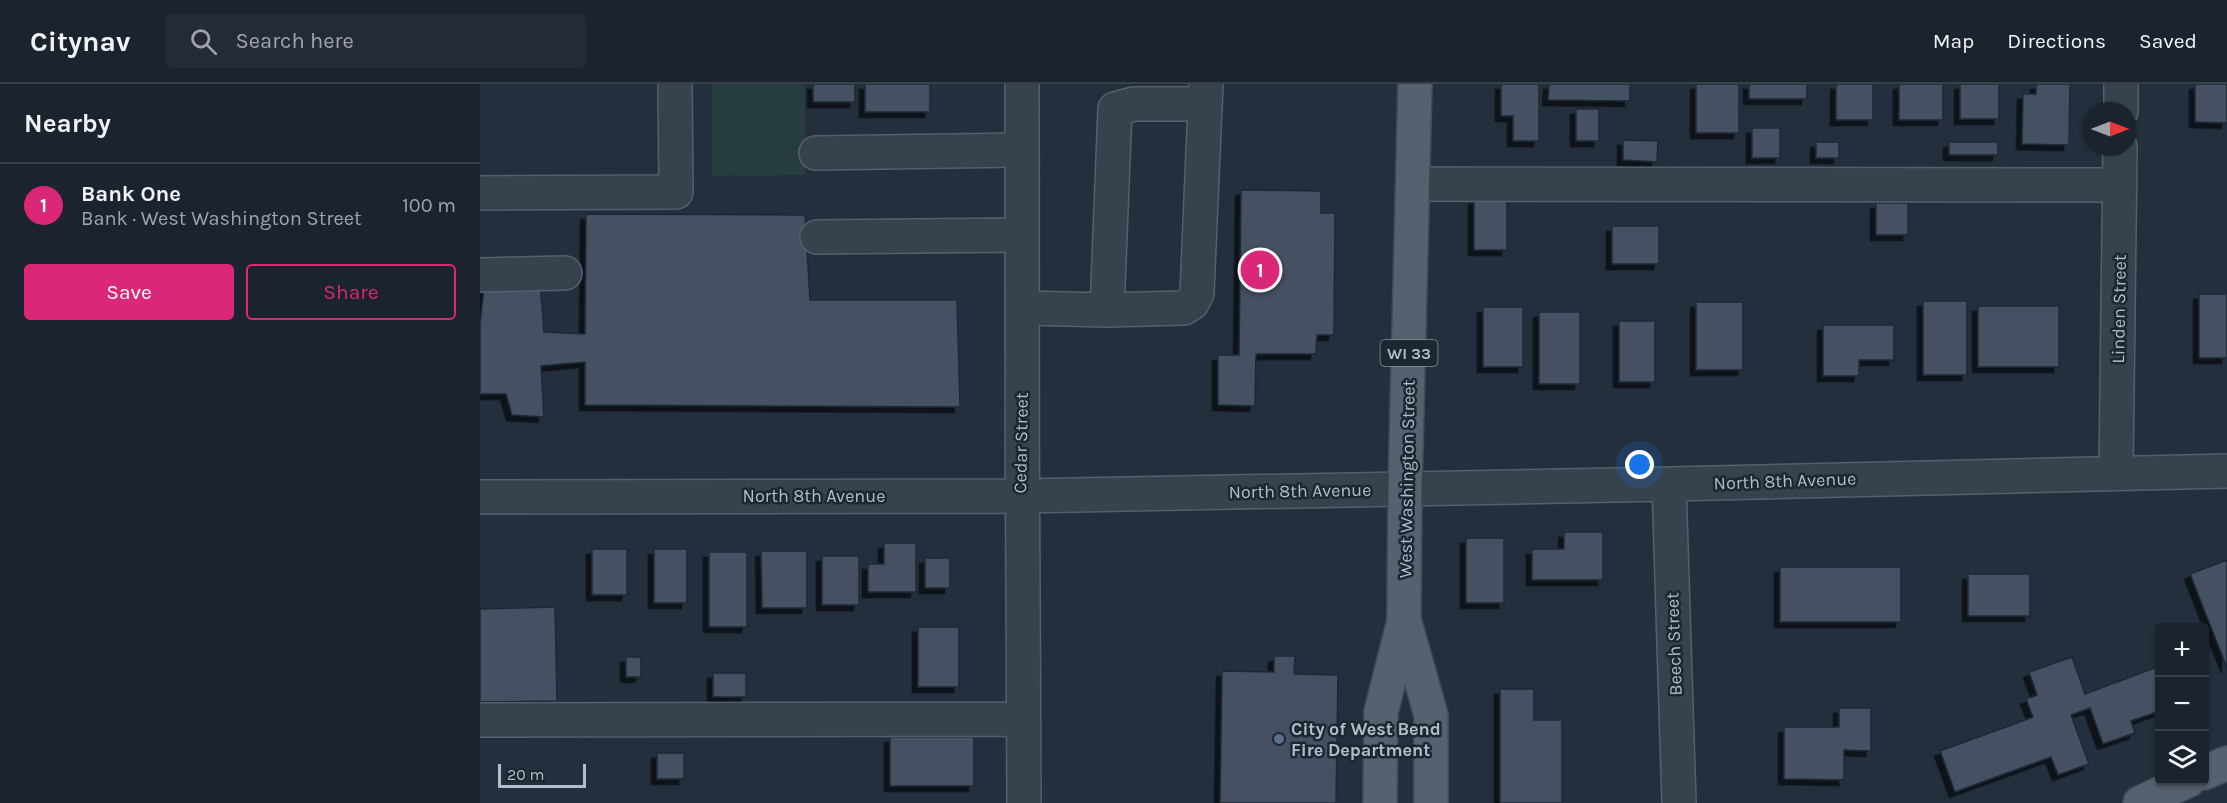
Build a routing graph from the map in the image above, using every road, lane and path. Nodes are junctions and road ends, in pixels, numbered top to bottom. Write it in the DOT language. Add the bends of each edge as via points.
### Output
graph roads {
  1 [pos="675,84"];
  2 [pos="1022,84"];
  3 [pos="1415,84"];
  4 [pos="2121,84"];
  5 [pos="1205,94"];
  6 [pos="2121,102"];
  7 [pos="1022,150"];
  8 [pos="816,153"];
  9 [pos="2120,156"];
  10 [pos="1413,184"];
  11 [pos="2120,185"];
  12 [pos="480,193"];
  13 [pos="1021,235"];
  14 [pos="817,237"];
  15 [pos="565,273"];
  16 [pos="480,275"];
  17 [pos="1023,308"];
  18 [pos="1107,310"];
  19 [pos="2227,471"];
  20 [pos="2116,472"];
  21 [pos="1669,484"];
  22 [pos="1406,489"];
  23 [pos="1021,496"];
  24 [pos="480,497"];
  25 [pos="1404,621"];
  26 [pos="1023,719"];
  27 [pos="480,720"];
  28 [pos="2227,763"];
  29 [pos="2209,771"];
  30 [pos="2178,785"];
  31 [pos="1024,803"];
  32 [pos="1380,803"];
  33 [pos="1431,803"];
  34 [pos="1679,803"];
  35 [pos="2140,803"];
  1 -- 12 [label="street" via="676,192"];
  2 -- 7 [label="street, Cedar Street"];
  3 -- 10 [label="main road, West Washington Street / WI 33"];
  4 -- 6 [label="street"];
  5 -- 18 [label="street" via="1115,109"];
  5 -- 18 [label="street" via="1197,293 1184,308"];
  7 -- 8 [label="street"];
  7 -- 13 [label="street, Cedar Street"];
  9 -- 11 [label="street, Linden Street"];
  10 -- 11 [label="street"];
  10 -- 22 [label="main road, West Washington Street / WI 33"];
  11 -- 20 [label="street, Linden Street"];
  13 -- 14 [label="street"];
  13 -- 17 [label="street, Cedar Street"];
  15 -- 16 [label="street"];
  17 -- 18 [label="street"];
  17 -- 23 [label="street, Cedar Street"];
  19 -- 20 [label="street, North 8th Avenue"];
  20 -- 21 [label="street, North 8th Avenue"];
  21 -- 22 [label="street, North 8th Avenue"];
  21 -- 34 [label="street, Beech Street"];
  22 -- 23 [label="street, North 8th Avenue"];
  22 -- 25 [label="main road, West Washington Street / WI 33"];
  23 -- 24 [label="street, North 8th Avenue"];
  23 -- 26 [label="street, Cedar Street"];
  25 -- 32 [label="main road, West Washington Street / WI 33" via="1381,712"];
  25 -- 33 [label="main road, West Washington Street / WI 33" via="1431,715"];
  26 -- 27 [label="street"];
  26 -- 31 [label="street, Cedar Street"];
  28 -- 29 [label="main road"];
  30 -- 35 [label="main road"];
}
